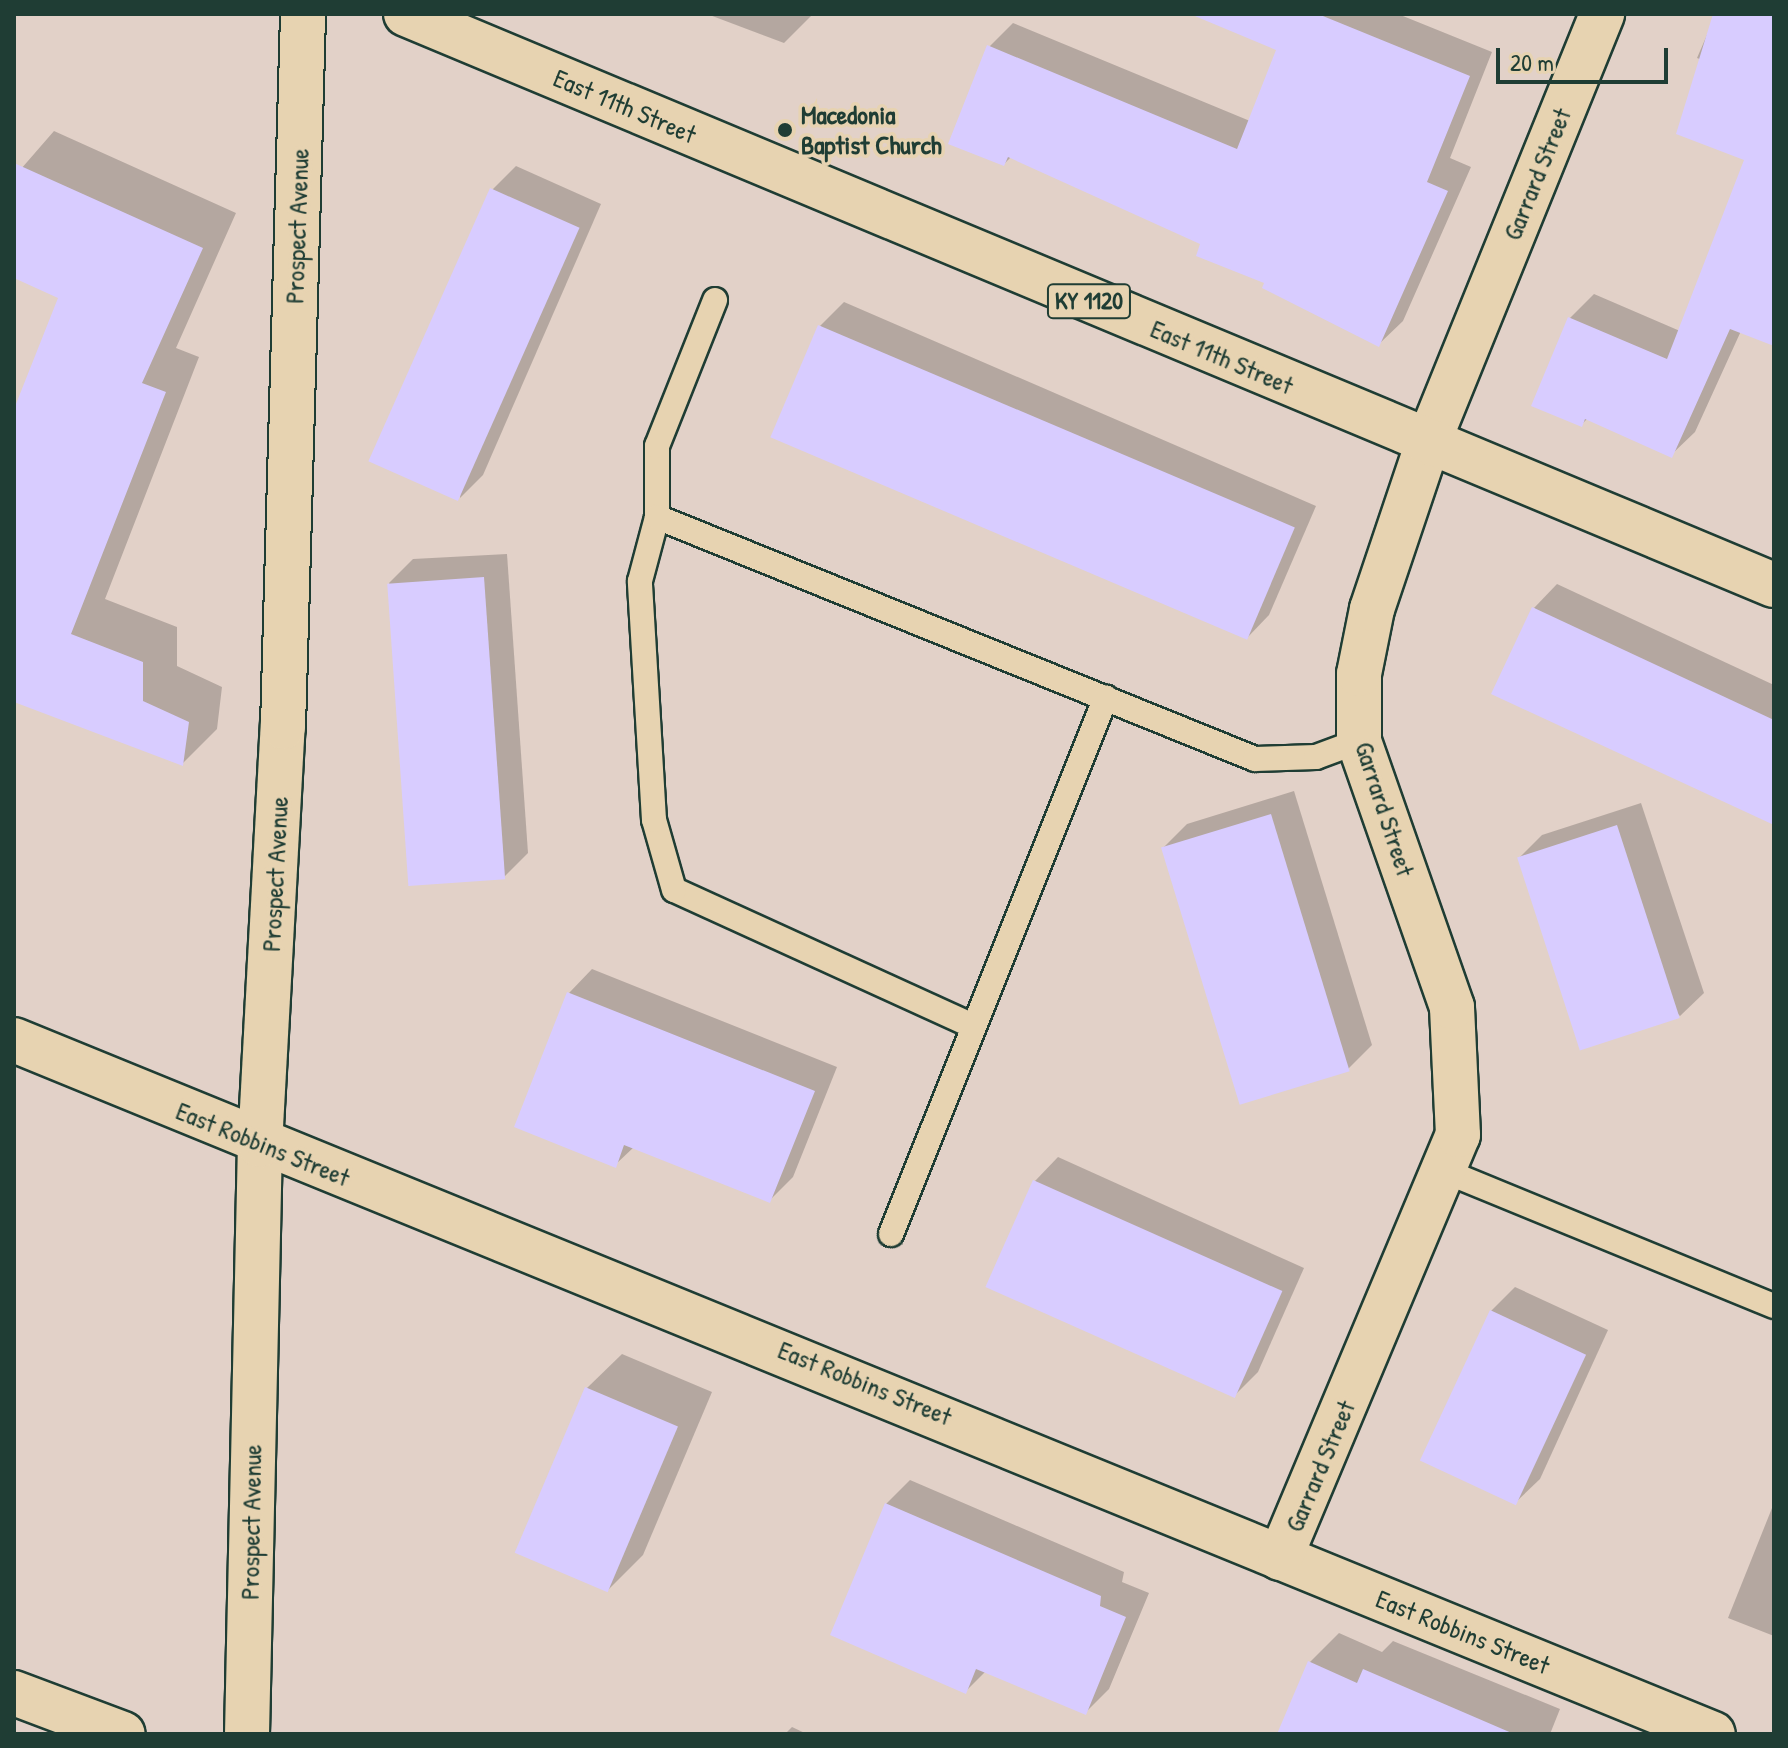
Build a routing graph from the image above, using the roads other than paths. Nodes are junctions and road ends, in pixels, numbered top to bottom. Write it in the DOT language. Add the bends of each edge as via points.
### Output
graph roads {
  1 [pos="303,14"];
  2 [pos="406,14"];
  3 [pos="1602,14"];
  4 [pos="715,300"];
  5 [pos="1428,443"];
  6 [pos="657,517"];
  7 [pos="1774,585"];
  8 [pos="1106,697"];
  9 [pos="1359,741"];
  10 [pos="973,1026"];
  11 [pos="14,1040"];
  12 [pos="260,1145"];
  13 [pos="1447,1172"];
  14 [pos="891,1234"];
  15 [pos="1774,1306"];
  16 [pos="1280,1558"];
  17 [pos="14,1693"];
  18 [pos="123,1734"];
  19 [pos="247,1734"];
  20 [pos="1713,1734"];
  1 -- 12 [label="street, Prospect Avenue" via="283,727"];
  2 -- 5 [label="street, East 11th Street / KY 1120"];
  3 -- 5 [label="street, Garrard Street"];
  4 -- 6 [label="lane" via="657,446"];
  5 -- 7 [label="street, East 11th Street / KY 1120"];
  5 -- 9 [label="street, Garrard Street" via="1372,609 1359,674"];
  6 -- 8 [label="lane"];
  6 -- 10 [label="lane" via="640,581 654,820 674,890"];
  8 -- 9 [label="lane" via="1255,759 1316,757"];
  8 -- 10 [label="lane"];
  9 -- 13 [label="street, Garrard Street" via="1452,1007 1458,1135"];
  10 -- 14 [label="lane"];
  11 -- 12 [label="street, East Robbins Street"];
  12 -- 16 [label="street, East Robbins Street" via="944,1415"];
  12 -- 19 [label="street, Prospect Avenue"];
  13 -- 15 [label="lane"];
  13 -- 16 [label="street, Garrard Street"];
  16 -- 20 [label="street, East Robbins Street"];
  17 -- 18 [label="street"];
}
